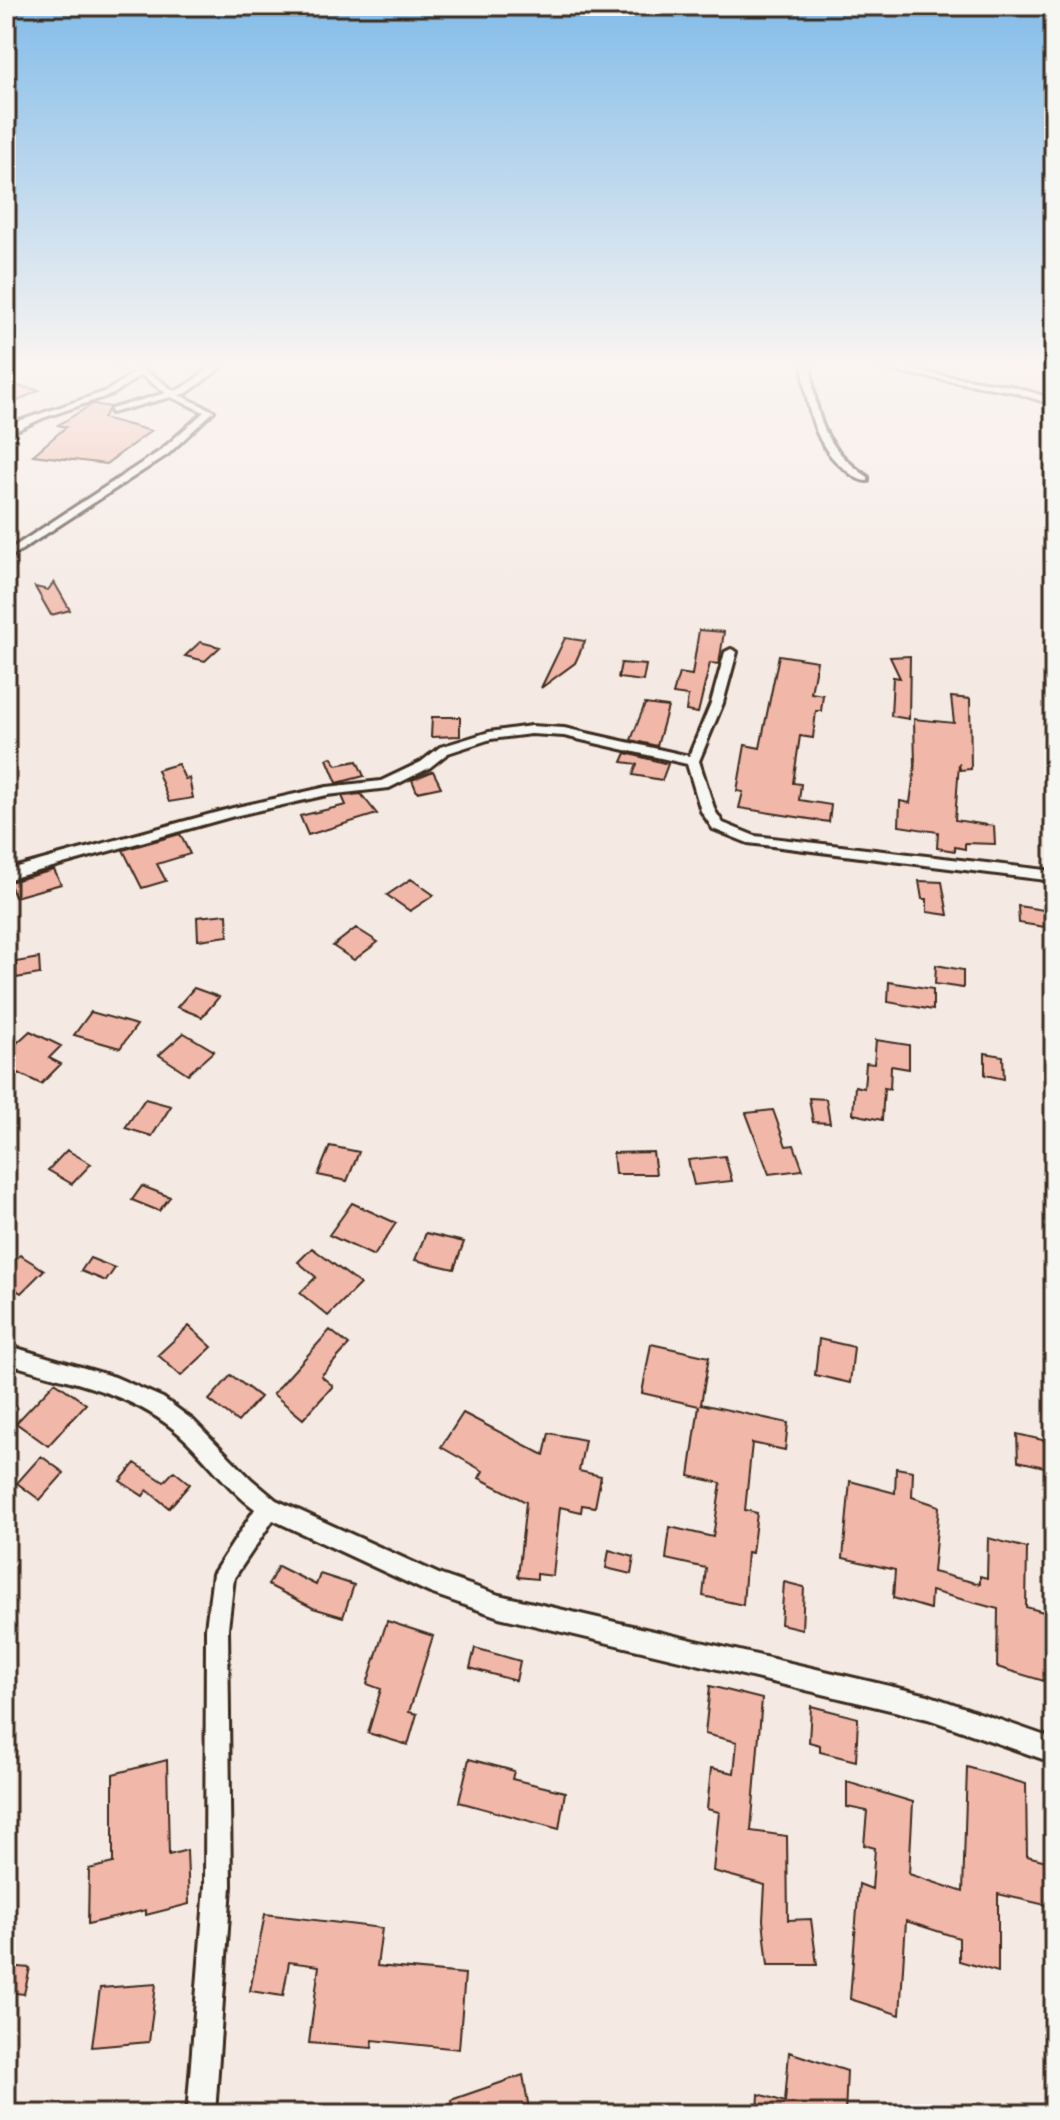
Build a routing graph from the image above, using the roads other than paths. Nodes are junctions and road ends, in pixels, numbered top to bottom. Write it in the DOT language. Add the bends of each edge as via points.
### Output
graph roads {
  1 [pos="147,466"];
  2 [pos="848,466"];
  3 [pos="865,479"];
  4 [pos="6,557"];
  5 [pos="731,652"];
  6 [pos="693,761"];
  7 [pos="6,875"];
  8 [pos="1054,876"];
  9 [pos="6,1354"];
  10 [pos="269,1507"];
  11 [pos="1054,1751"];
  12 [pos="201,2114"];
  1 -- 4 [label="street"];
  2 -- 3 [label="street"];
  5 -- 6 [label="street"];
  6 -- 7 [label="street" via="564,732 489,736 444,750 384,785 327,791 233,812"];
  6 -- 8 [label="street" via="718,826 753,840"];
  9 -- 10 [label="street" via="140,1396 176,1418 243,1489"];
  10 -- 11 [label="street" via="438,1585 499,1606 928,1707"];
  10 -- 12 [label="street" via="224,1574 217,1628 218,1886"];
}
